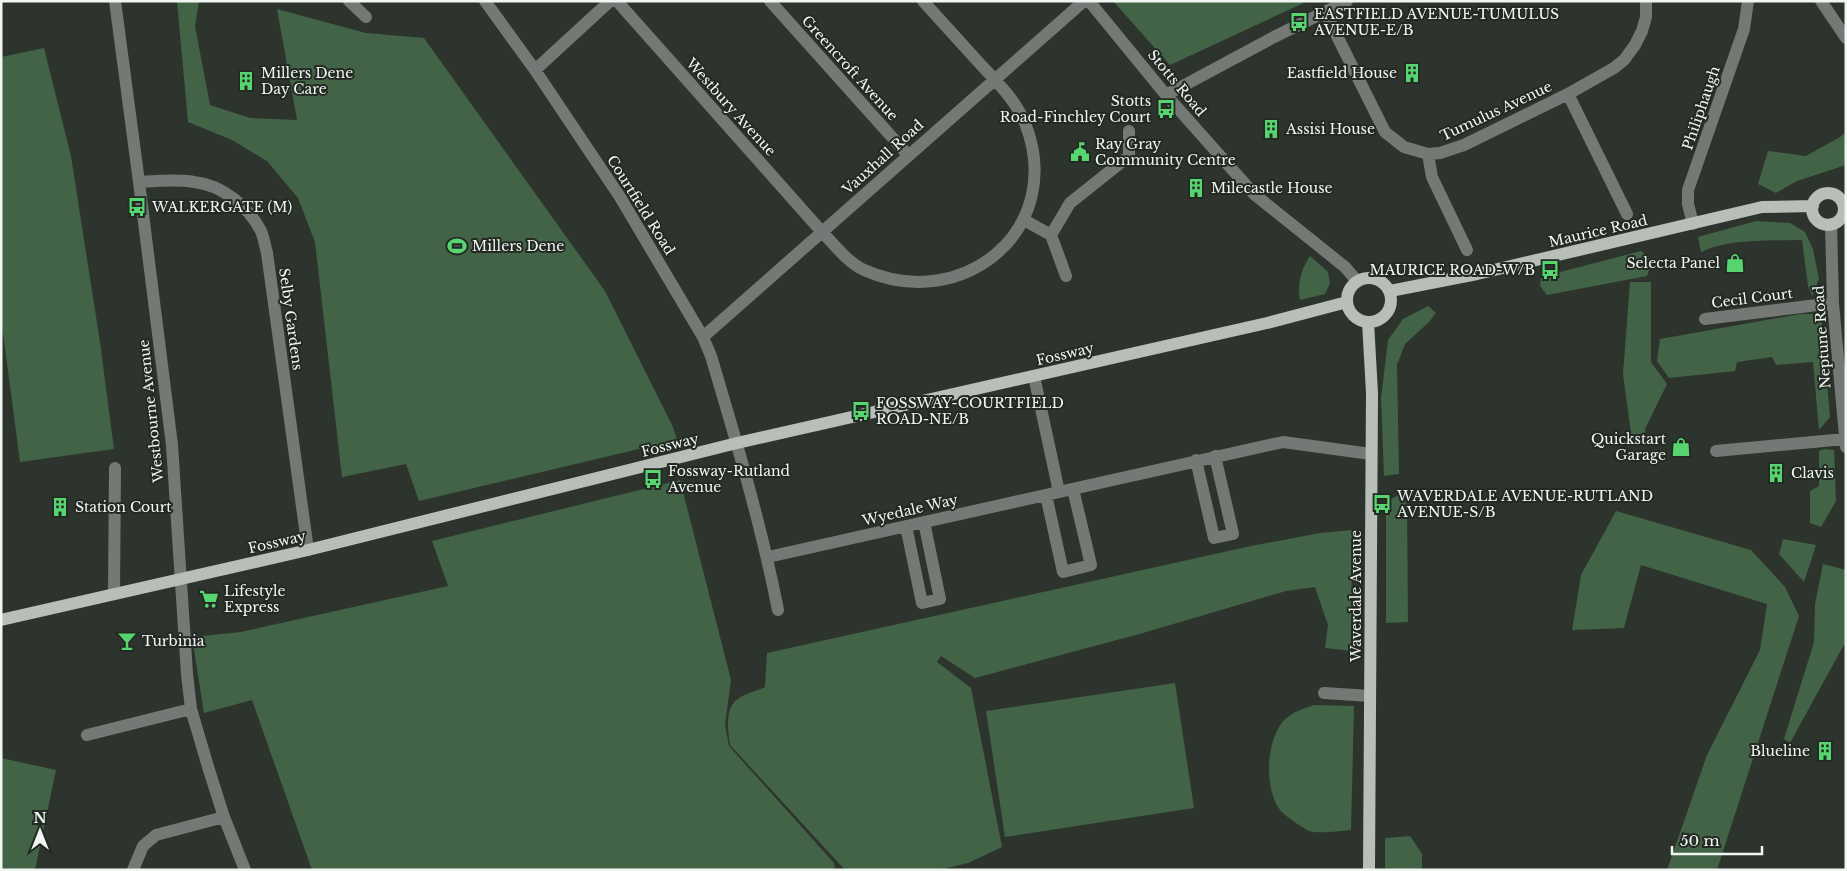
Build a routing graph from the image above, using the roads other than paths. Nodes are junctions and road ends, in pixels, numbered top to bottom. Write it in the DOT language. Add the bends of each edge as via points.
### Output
graph roads {
  1 [pos="115,1"];
  2 [pos="349,1"];
  3 [pos="485,1"];
  4 [pos="610,1"];
  5 [pos="617,1"];
  6 [pos="770,1"];
  7 [pos="924,1"];
  8 [pos="1084,1"];
  9 [pos="1089,1"];
  10 [pos="1347,1"];
  11 [pos="1646,1"];
  12 [pos="1748,1"];
  13 [pos="1821,1"];
  14 [pos="1325,12"];
  15 [pos="366,17"];
  16 [pos="1846,38"];
  17 [pos="535,70"];
  18 [pos="994,79"];
  19 [pos="1568,94"];
  20 [pos="1166,95"];
  21 [pos="1128,131"];
  22 [pos="1428,154"];
  23 [pos="908,155"];
  24 [pos="139,182"];
  25 [pos="1844,201"];
  26 [pos="1813,206"];
  27 [pos="1627,214"];
  28 [pos="1024,220"];
  29 [pos="1694,224"];
  30 [pos="1831,224"];
  31 [pos="822,232"];
  32 [pos="1052,235"];
  33 [pos="1467,250"];
  34 [pos="1066,276"];
  35 [pos="1357,281"];
  36 [pos="1390,291"];
  37 [pos="1347,302"];
  38 [pos="1834,303"];
  39 [pos="1705,319"];
  40 [pos="1368,322"];
  41 [pos="703,337"];
  42 [pos="1034,376"];
  43 [pos="737,443"];
  44 [pos="1845,443"];
  45 [pos="1716,451"];
  46 [pos="1371,454"];
  47 [pos="1215,456"];
  48 [pos="1196,460"];
  49 [pos="115,468"];
  50 [pos="1073,489"];
  51 [pos="1059,492"];
  52 [pos="1046,495"];
  53 [pos="924,522"];
  54 [pos="906,526"];
  55 [pos="308,550"];
  56 [pos="768,557"];
  57 [pos="180,579"];
  58 [pos="114,594"];
  59 [pos="778,610"];
  60 [pos="1,620"];
  61 [pos="1324,694"];
  62 [pos="1370,696"];
  63 [pos="191,709"];
  64 [pos="87,736"];
  65 [pos="224,816"];
  66 [pos="133,870"];
  67 [pos="245,870"];
  68 [pos="1369,870"];
  1 -- 24 [label="street, Westbourne Avenue"];
  2 -- 15 [label="street"];
  3 -- 17 [label="street, Courtfield Road"];
  4 -- 17 [label="street"];
  5 -- 31 [label="street, Westbury Avenue"];
  6 -- 23 [label="street, Greencroft Avenue"];
  7 -- 18 [label="street, Westbury Avenue"];
  8 -- 18 [label="street, Vauxhall Road"];
  9 -- 20 [label="street, Stotts Road"];
  10 -- 14 [label="street"];
  11 -- 19 [label="street, Tumulus Avenue" via="1642,31 1624,60"];
  12 -- 29 [label="street, Philiphaugh" via="1744,29 1688,190"];
  13 -- 16 [label="street"];
  14 -- 20 [label="street"];
  14 -- 22 [label="street, Tumulus Avenue" via="1385,132 1404,147"];
  17 -- 41 [label="street, Courtfield Road" via="620,197"];
  18 -- 23 [label="street, Vauxhall Road"];
  18 -- 28 [label="street, Westbury Avenue" via="1017,108 1030,137 1034,184"];
  19 -- 22 [label="street, Tumulus Avenue" via="1452,150"];
  19 -- 27 [label="street"];
  20 -- 35 [label="street, Stotts Road" via="1254,194 1345,267"];
  21 -- 32 [label="street" via="1129,156 1070,203"];
  22 -- 33 [label="street" via="1432,177"];
  23 -- 31 [label="street, Vauxhall Road"];
  24 -- 55 [label="street, Selby Gardens" via="195,182 222,190 242,207 261,232 267,253"];
  24 -- 57 [label="street, Westbourne Avenue" via="172,445"];
  25 -- 26 [label="main road" via="1826,193"];
  25 -- 30 [label="main road" via="1840,220"];
  26 -- 29 [label="main road, Maurice Road" via="1762,207"];
  26 -- 30 [label="main road" via="1817,220"];
  28 -- 31 [label="street, Westbury Avenue" via="1004,247 984,264 945,280 925,283 902,282 862,269"];
  28 -- 32 [label="street"];
  29 -- 36 [label="main road, Maurice Road"];
  30 -- 38 [label="street, Neptune Road"];
  31 -- 41 [label="street, Vauxhall Road"];
  32 -- 34 [label="street"];
  35 -- 36 [label="main road" via="1376,279"];
  35 -- 37 [label="main road" via="1349,290"];
  36 -- 40 [label="main road" via="1388,312 1376,321"];
  37 -- 40 [label="main road" via="1351,314"];
  37 -- 42 [label="main road, Fossway"];
  38 -- 39 [label="street, Cecil Court"];
  38 -- 44 [label="street, Neptune Road"];
  40 -- 46 [label="main road, Waverdale Avenue"];
  41 -- 43 [label="street, Courtfield Road"];
  42 -- 43 [label="main road, Fossway"];
  42 -- 51 [label="street"];
  43 -- 55 [label="main road, Fossway"];
  43 -- 56 [label="street"];
  44 -- 45 [label="street"];
  46 -- 47 [label="street, Wyedale Way" via="1283,442"];
  46 -- 62 [label="main road, Waverdale Avenue"];
  47 -- 48 [label="street, Wyedale Way"];
  47 -- 48 [label="street" via="1233,534 1214,538"];
  48 -- 50 [label="street, Wyedale Way"];
  49 -- 58 [label="street"];
  50 -- 51 [label="street, Wyedale Way"];
  50 -- 52 [label="street" via="1091,565 1063,572"];
  51 -- 52 [label="street, Wyedale Way"];
  52 -- 53 [label="street, Wyedale Way"];
  53 -- 54 [label="street, Wyedale Way"];
  53 -- 54 [label="street" via="940,599 922,603"];
  54 -- 56 [label="street, Wyedale Way"];
  55 -- 57 [label="main road, Fossway"];
  56 -- 59 [label="street"];
  57 -- 58 [label="main road, Fossway"];
  57 -- 63 [label="street, Westbourne Avenue"];
  58 -- 60 [label="main road, Fossway"];
  61 -- 62 [label="street"];
  62 -- 68 [label="main road, Waverdale Avenue"];
  63 -- 64 [label="street"];
  63 -- 65 [label="street, Westbourne Avenue"];
  65 -- 66 [label="street" via="156,834 143,846"];
  65 -- 67 [label="street, Westbourne Avenue"];
}
